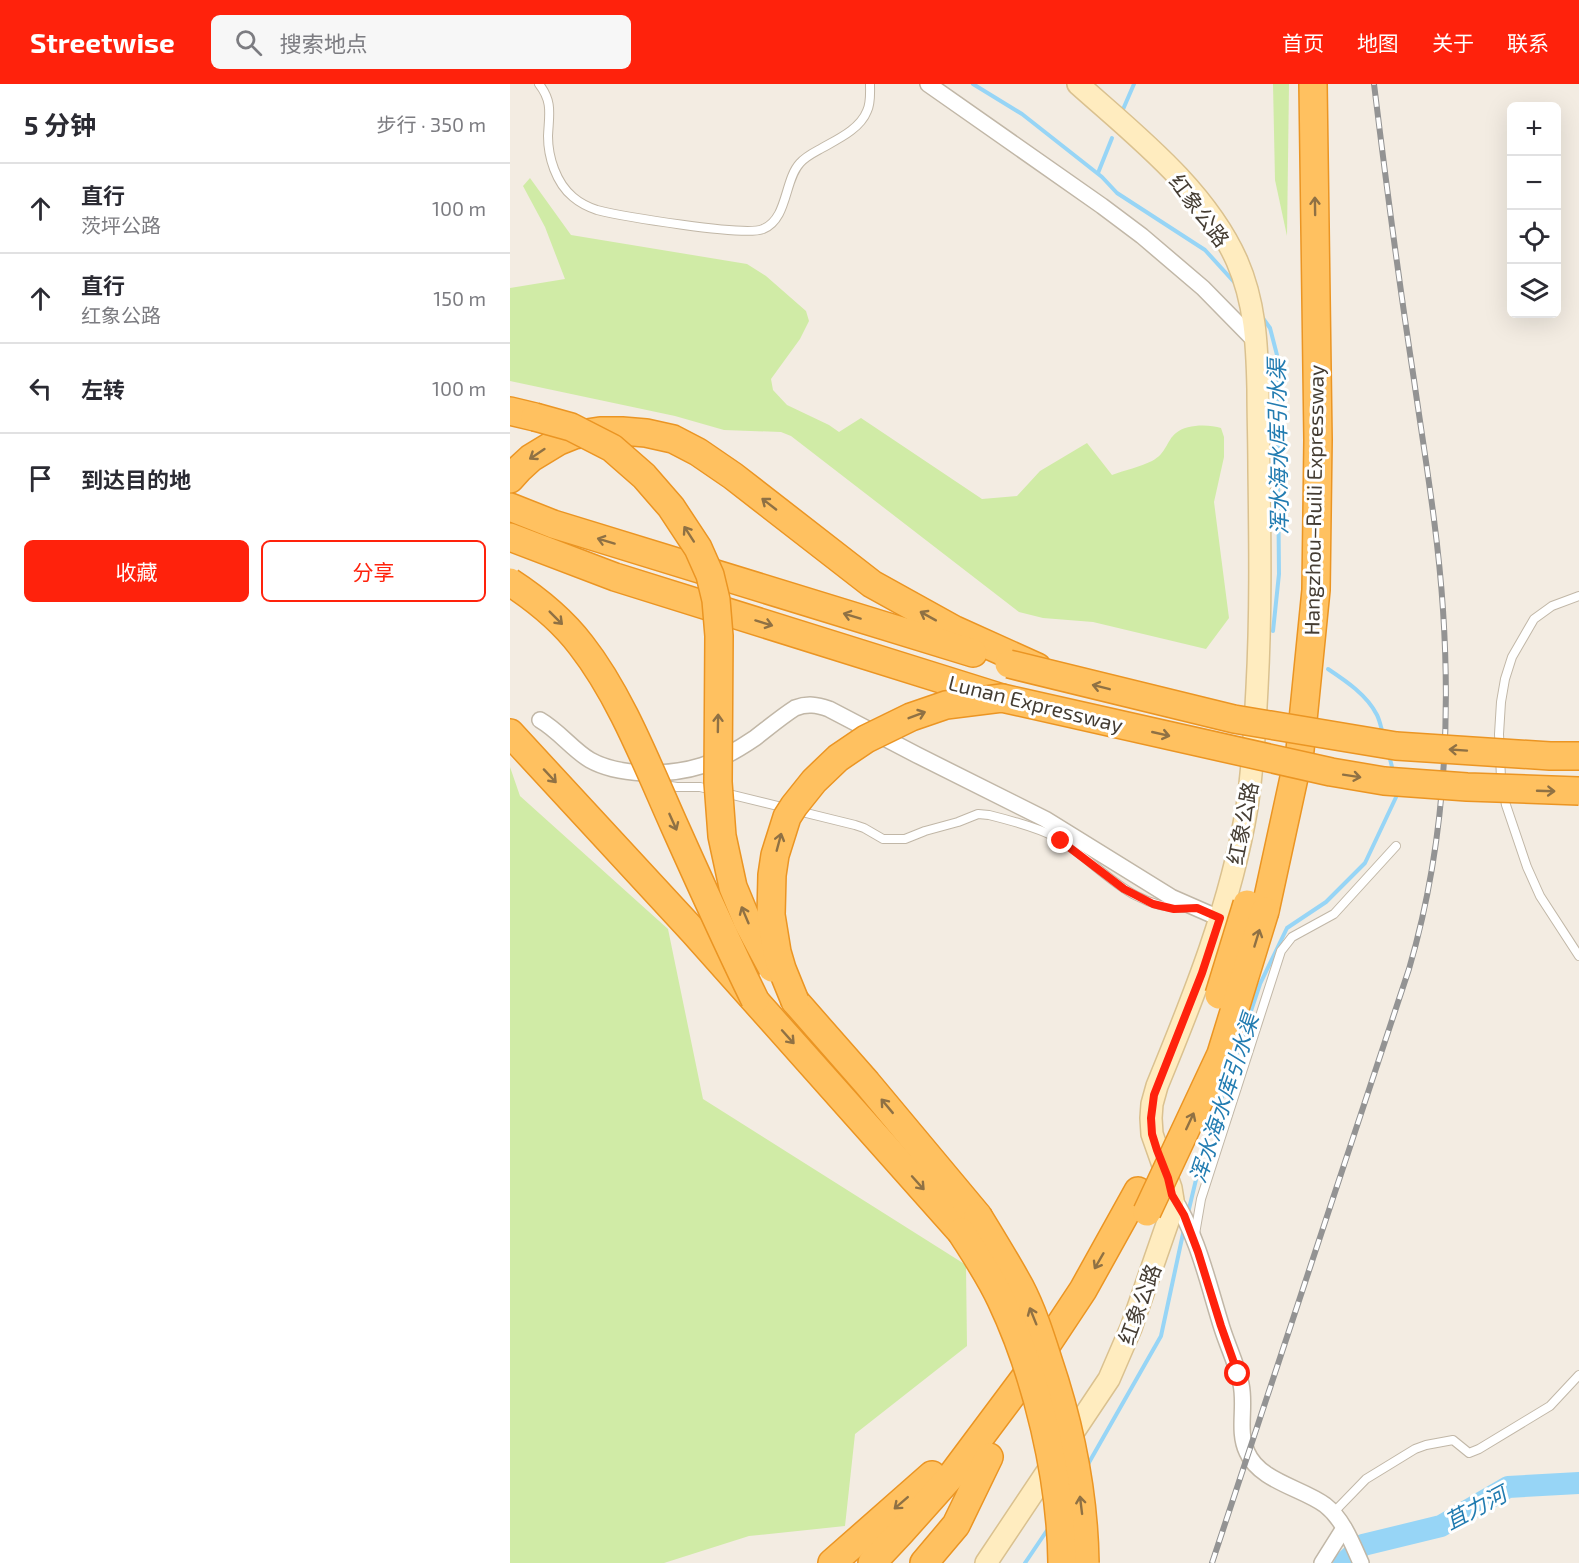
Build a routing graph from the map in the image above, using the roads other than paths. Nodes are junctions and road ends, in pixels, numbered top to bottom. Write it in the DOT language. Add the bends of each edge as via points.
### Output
graph roads {
  1 [pos="539,84"];
  2 [pos="870,84"];
  3 [pos="927,84"];
  4 [pos="1078,84"];
  5 [pos="1294,84"];
  6 [pos="1313,84"];
  7 [pos="1256,342"];
  8 [pos="522,414"];
  9 [pos="510,479"];
  10 [pos="510,507"];
  11 [pos="510,537"];
  12 [pos="510,582"];
  13 [pos="1579,596"];
  14 [pos="1057,676"];
  15 [pos="1002,698"];
  16 [pos="540,720"];
  17 [pos="510,733"];
  18 [pos="1579,756"];
  19 [pos="616,770"];
  20 [pos="1579,791"];
  21 [pos="1396,846"];
  22 [pos="1197,908"];
  23 [pos="1256,908"];
  24 [pos="1220,918"];
  25 [pos="1579,956"];
  26 [pos="755,1000"];
  27 [pos="795,1001"];
  28 [pos="1177,1204"];
  29 [pos="970,1224"];
  30 [pos="1192,1236"];
  31 [pos="1579,1375"];
  32 [pos="984,1449"];
  33 [pos="1333,1513"];
  34 [pos="1344,1528"];
  35 [pos="832,1563"];
  36 [pos="872,1563"];
  37 [pos="897,1563"];
  38 [pos="924,1563"];
  39 [pos="986,1563"];
  40 [pos="1062,1563"];
  41 [pos="1086,1563"];
  42 [pos="1322,1563"];
  43 [pos="1361,1563"];
  1 -- 2 [label="lane" via="549,103 552,160 564,188 574,199 607,212 751,232 763,230 774,221 800,162 849,132 864,117"];
  3 -- 7 [label="street" via="1142,236 1203,288"];
  4 -- 7 [label="main road, 红象公路" via="1184,184 1215,222 1246,285"];
  5 -- 23 [label="highway, Hangzhou–Ruili Expressway" via="1301,420 1297,588 1284,730 1262,843"];
  23 -- 6 [label="highway, Hangzhou–Ruili Expressway, one-way" via="1300,750 1316,590"];
  7 -- 24 [label="main road, 红象公路" via="1260,556 1255,736 1238,852"];
  27 -- 8 [label="highway, one-way, bridge" via="768,963 748,923 733,887 722,836 717,782 719,636 716,600 698,548 671,507 612,448 571,427"];
  14 -- 9 [label="highway, one-way" via="955,630 872,584 733,476 673,439 622,431 574,435 531,458"];
  14 -- 10 [label="highway, Lunan Expressway, one-way, bridge" via="553,524"];
  11 -- 15 [label="highway, Lunan Expressway, one-way" via="615,577"];
  12 -- 26 [label="highway, one-way, bridge" via="552,613 581,645 611,689"];
  13 -- 25 [label="lane" via="1552,606 1534,619 1512,657 1505,679 1499,734 1506,805 1527,867 1540,896"];
  18 -- 14 [label="highway, Lunan Expressway, one-way, bridge" via="1396,746 1234,719"];
  15 -- 20 [label="highway, Lunan Expressway, one-way, bridge" via="1374,779 1467,788"];
  27 -- 15 [label="highway, one-way, bridge" via="777,952 771,915 775,855 794,806 832,764 866,739 946,705"];
  16 -- 19 [label="street" via="589,760"];
  17 -- 26 [label="highway, one-way"];
  19 -- 22 [label="lane" via="636,780 700,787 855,825 883,839 905,839 978,814 989,814 1052,836 1124,889 1153,904 1174,909"];
  19 -- 22 [label="street" via="657,773 697,768 738,749 795,708 818,705 1045,819 1171,897"];
  21 -- 30 [label="lane" via="1334,914 1292,937 1281,951"];
  22 -- 24 [label="street"];
  23 -- 32 [label="highway, Hangzhou–Ruili Expressway, bridge" via="1142,1202 1026,1376"];
  24 -- 28 [label="main road, 红象公路" via="1152,1104 1152,1134"];
  26 -- 29 [label="highway, one-way"];
  29 -- 27 [label="highway, one-way" via="867,1083"];
  28 -- 30 [label="street"];
  28 -- 39 [label="main road, 红象公路" via="1109,1379"];
  29 -- 40 [label="highway, bridge" via="980,1261 1002,1301 1035,1395 1055,1485"];
  41 -- 29 [label="highway, one-way, bridge" via="1076,1471 1055,1379 1020,1288"];
  30 -- 33 [label="street" via="1241,1386 1242,1437 1247,1454 1264,1472"];
  31 -- 33 [label="lane" via="1550,1406 1479,1449 1468,1453 1453,1440 1421,1446 1366,1479"];
  32 -- 35 [label="highway, one-way" via="935,1472"];
  32 -- 36 [label="highway, Hangzhou–Ruili Expressway" via="937,1491"];
  32 -- 37 [label="highway, Hangzhou–Ruili Expressway" via="934,1524"];
  32 -- 38 [label="highway" via="956,1525"];
  33 -- 34 [label="street"];
  34 -- 42 [label="street"];
  34 -- 43 [label="street"];
}
